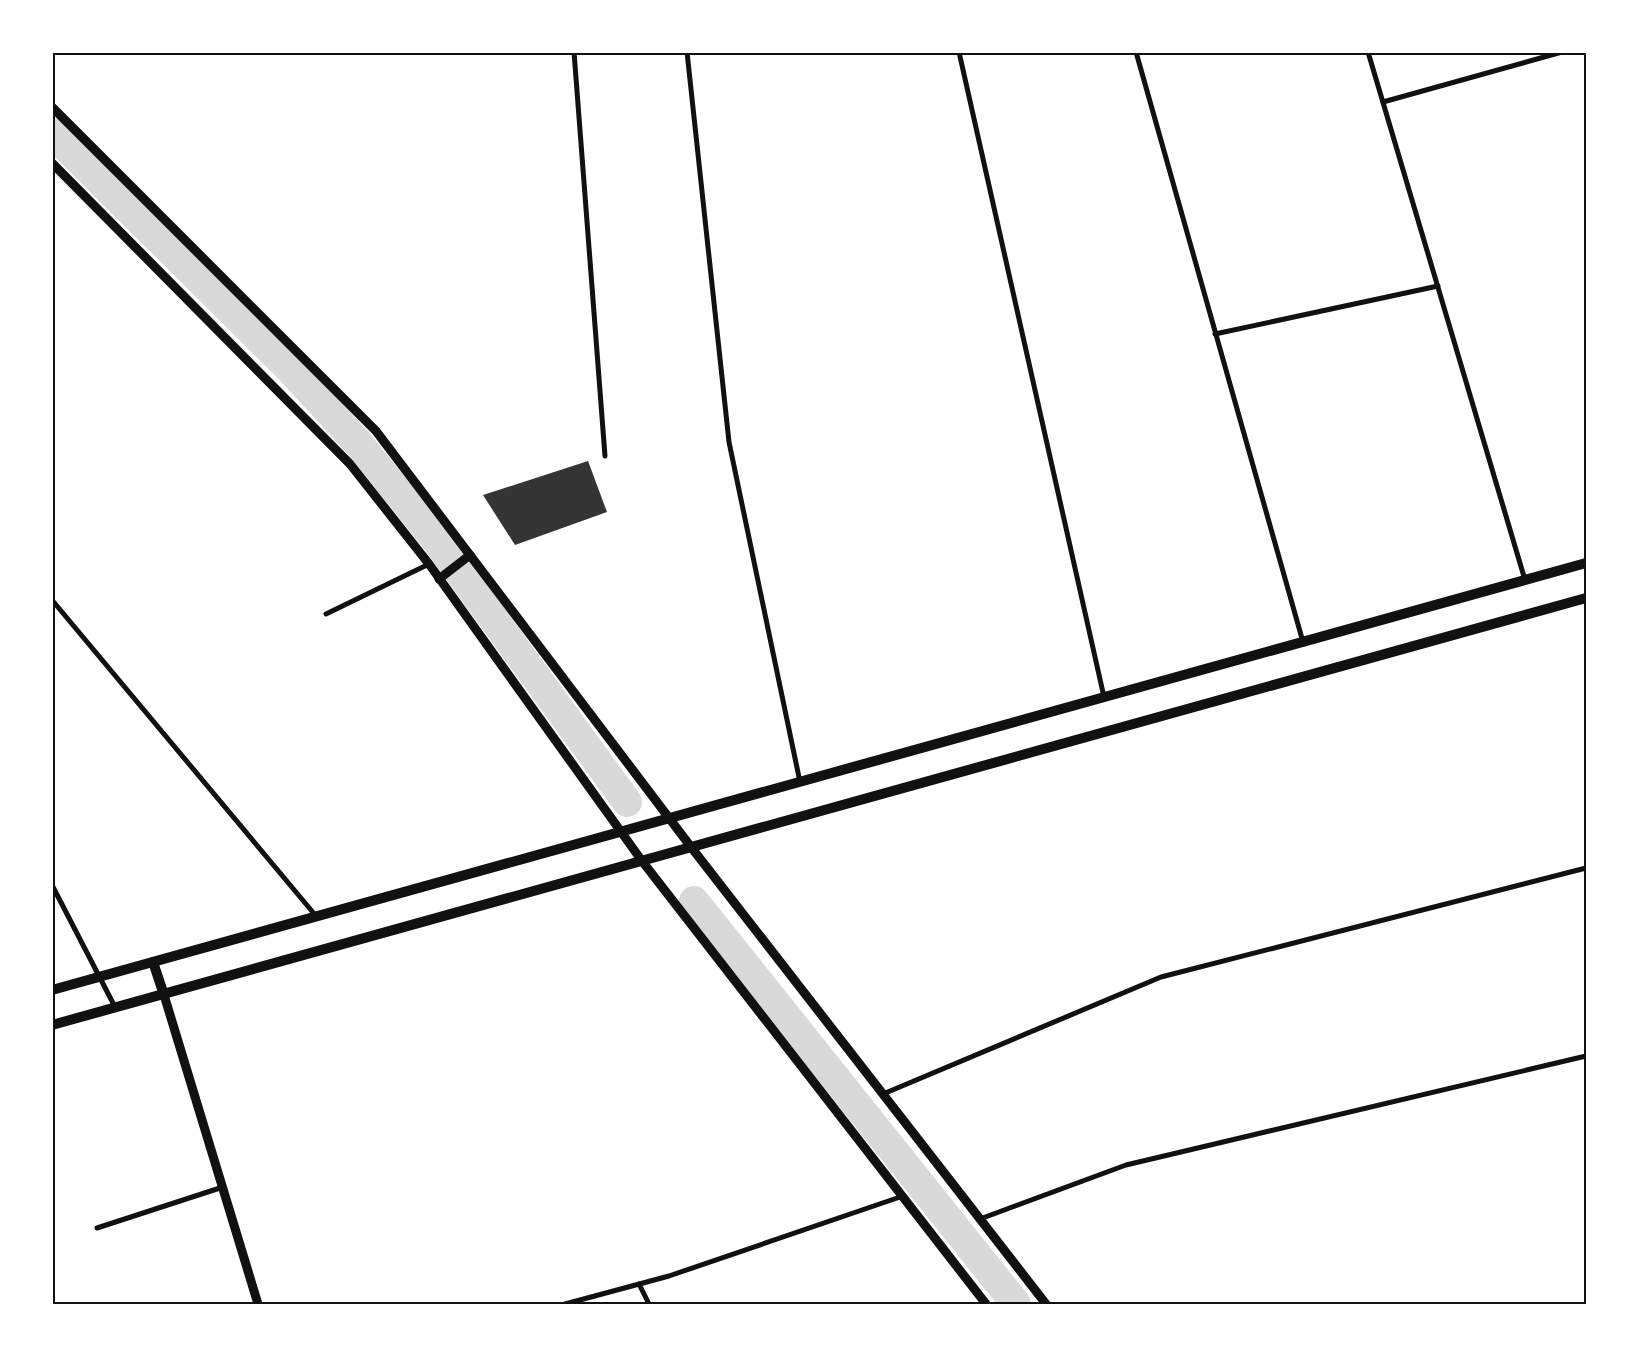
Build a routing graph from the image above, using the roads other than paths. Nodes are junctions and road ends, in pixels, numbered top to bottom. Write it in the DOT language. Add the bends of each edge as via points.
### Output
graph roads {
  1 [pos="574,52"];
  2 [pos="687,52"];
  3 [pos="959,52"];
  4 [pos="1136,52"];
  5 [pos="1368,52"];
  6 [pos="1562,52"];
  7 [pos="1383,102"];
  8 [pos="52,107"];
  9 [pos="52,163"];
  10 [pos="1438,286"];
  11 [pos="1215,334"];
  12 [pos="604,456"];
  13 [pos="470,555"];
  14 [pos="1586,563"];
  15 [pos="429,564"];
  16 [pos="439,579"];
  17 [pos="1525,580"];
  18 [pos="1586,598"];
  19 [pos="52,600"];
  20 [pos="326,614"];
  21 [pos="1303,642"];
  22 [pos="1104,697"];
  23 [pos="800,782"];
  24 [pos="669,818"];
  25 [pos="620,831"];
  26 [pos="691,847"];
  27 [pos="642,861"];
  28 [pos="1586,868"];
  29 [pos="52,885"];
  30 [pos="316,916"];
  31 [pos="152,962"];
  32 [pos="100,978"];
  33 [pos="52,990"];
  34 [pos="164,995"];
  35 [pos="116,1008"];
  36 [pos="52,1025"];
  37 [pos="1586,1056"];
  38 [pos="883,1094"];
  39 [pos="222,1187"];
  40 [pos="903,1196"];
  41 [pos="980,1219"];
  42 [pos="96,1228"];
  43 [pos="639,1284"];
  44 [pos="258,1304"];
  45 [pos="565,1304"];
  46 [pos="649,1304"];
  47 [pos="986,1304"];
  48 [pos="1046,1304"];
  1 -- 12 [label="street"];
  2 -- 23 [label="street" via="729,442"];
  3 -- 22 [label="street"];
  4 -- 11 [label="street"];
  5 -- 7 [label="street"];
  6 -- 7 [label="street"];
  7 -- 10 [label="street"];
  8 -- 13 [label="street" via="376,431"];
  9 -- 15 [label="street" via="350,464"];
  10 -- 11 [label="street"];
  10 -- 17 [label="street"];
  11 -- 21 [label="street"];
  13 -- 16 [label="street"];
  13 -- 24 [label="street"];
  14 -- 17 [label="main road"];
  15 -- 16 [label="street"];
  15 -- 20 [label="street"];
  16 -- 25 [label="street"];
  17 -- 21 [label="main road"];
  18 -- 26 [label="main road"];
  19 -- 30 [label="street"];
  21 -- 22 [label="main road"];
  22 -- 23 [label="main road"];
  23 -- 24 [label="main road"];
  24 -- 25 [label="main road"];
  24 -- 26 [label="street"];
  25 -- 27 [label="street"];
  25 -- 30 [label="main road"];
  26 -- 27 [label="main road"];
  26 -- 38 [label="street"];
  27 -- 34 [label="main road"];
  27 -- 40 [label="street"];
  28 -- 38 [label="street" via="1161,977"];
  29 -- 32 [label="street"];
  30 -- 31 [label="main road"];
  31 -- 32 [label="main road"];
  31 -- 34 [label="main road"];
  32 -- 33 [label="main road"];
  32 -- 35 [label="street"];
  34 -- 35 [label="main road"];
  34 -- 39 [label="street"];
  35 -- 36 [label="main road"];
  37 -- 41 [label="street" via="1126,1165"];
  38 -- 41 [label="street"];
  39 -- 42 [label="street"];
  39 -- 44 [label="street"];
  40 -- 43 [label="street"];
  40 -- 47 [label="street"];
  41 -- 48 [label="street"];
  43 -- 45 [label="street"];
  43 -- 46 [label="street"];
}
